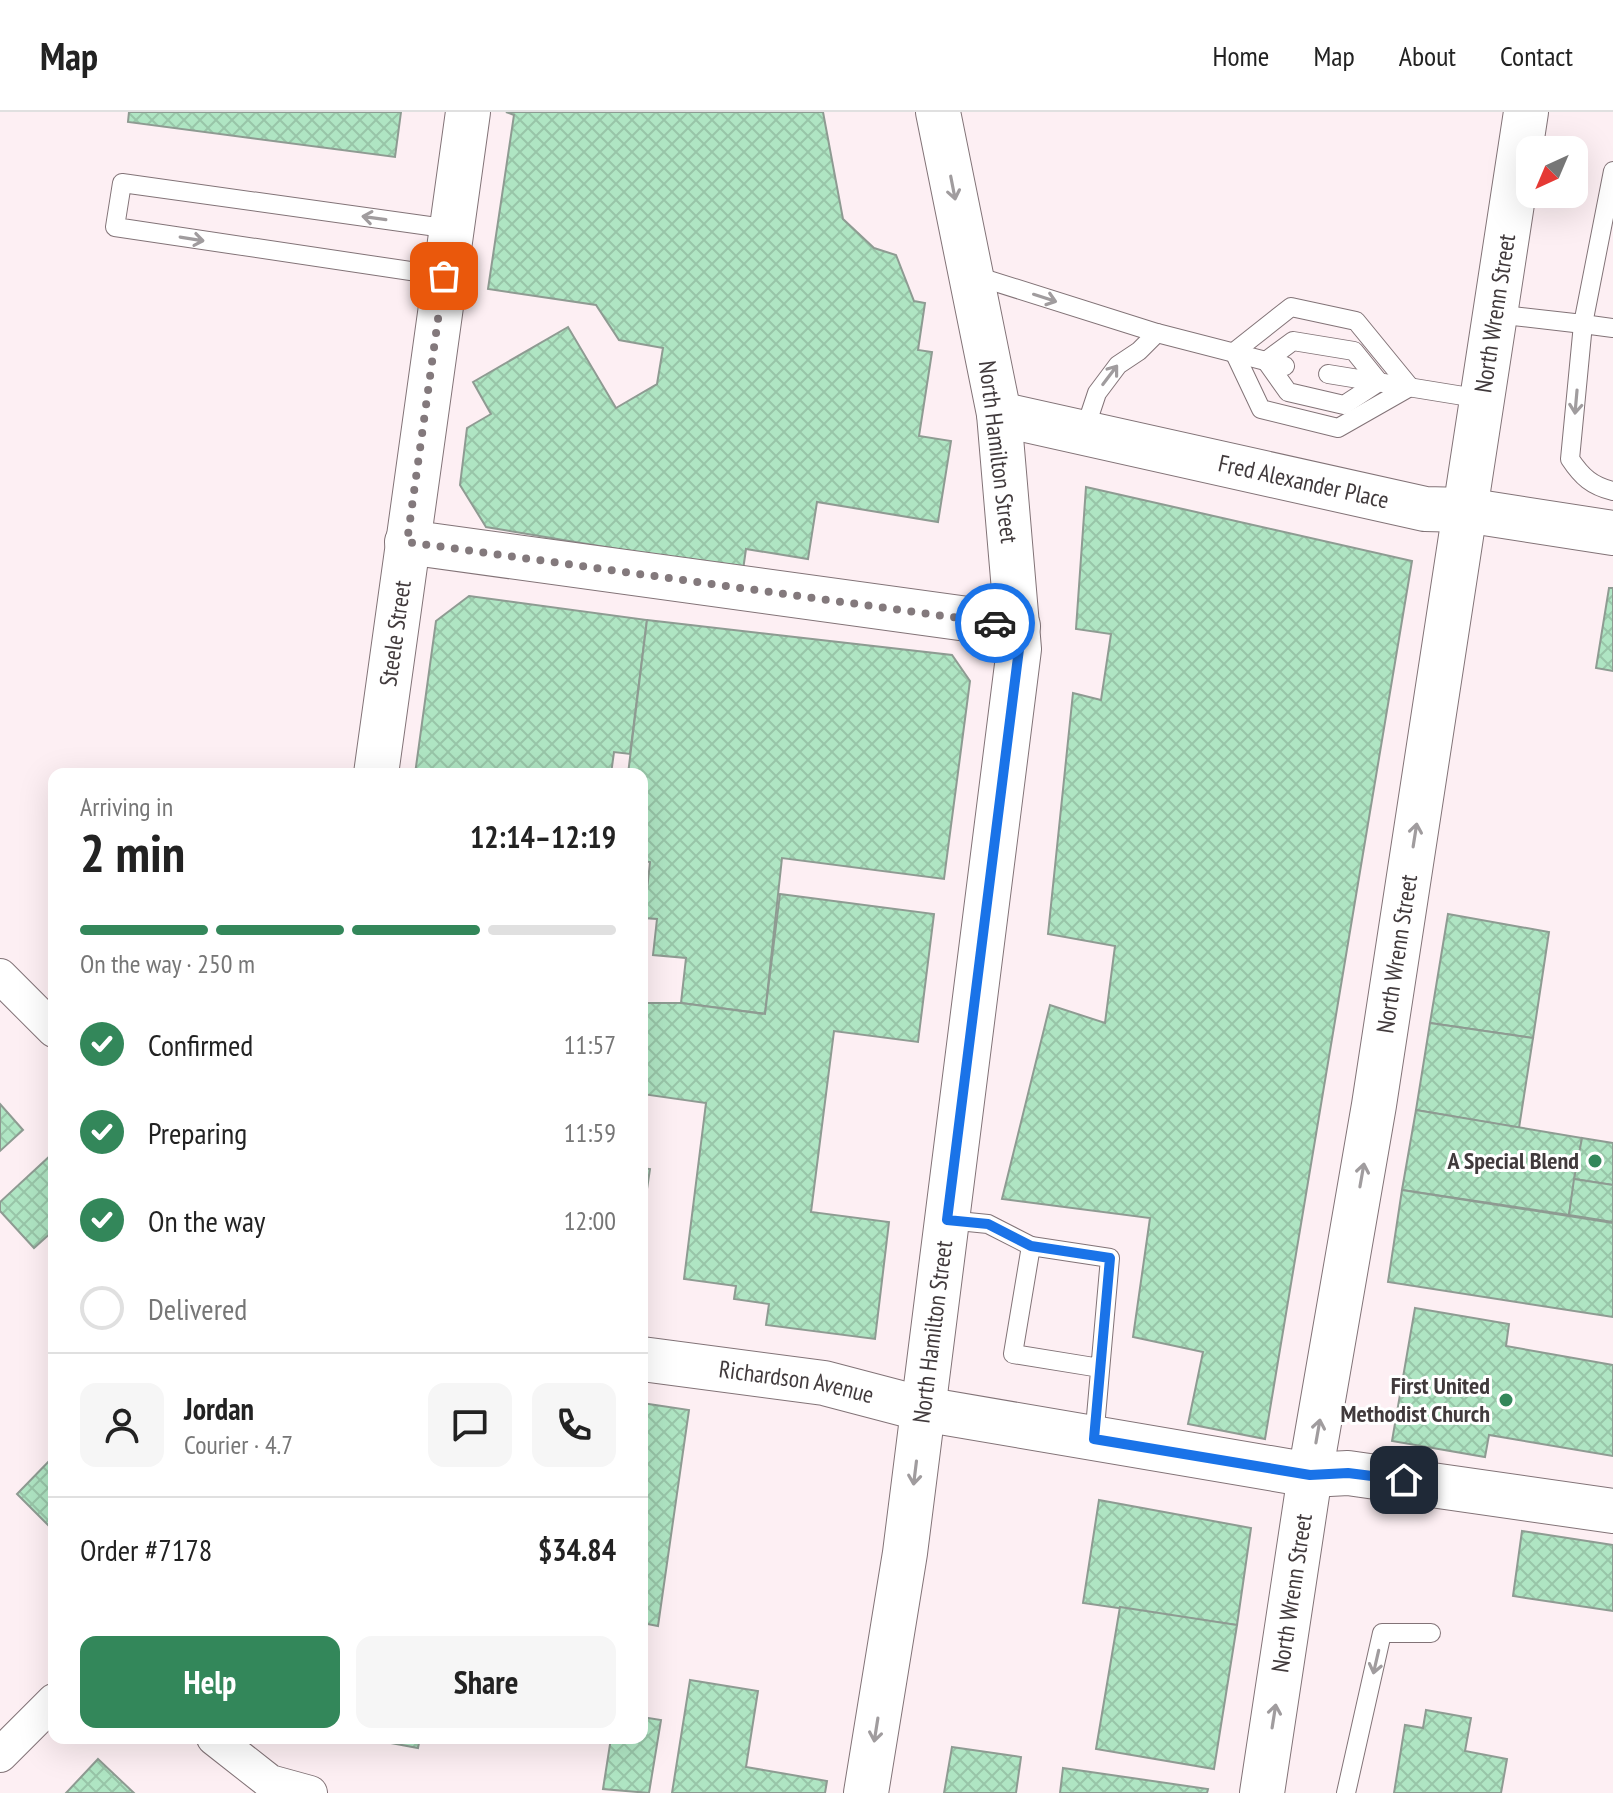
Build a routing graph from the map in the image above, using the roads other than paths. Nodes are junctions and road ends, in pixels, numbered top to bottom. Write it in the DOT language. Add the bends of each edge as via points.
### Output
graph roads {
  1 [pos="468,112"];
  2 [pos="938,112"];
  3 [pos="1526,112"];
  4 [pos="1613,171"];
  5 [pos="451,229"];
  6 [pos="971,274"];
  7 [pos="444,276"];
  8 [pos="1495,314"];
  9 [pos="1583,324"];
  10 [pos="1613,328"];
  11 [pos="1157,333"];
  12 [pos="1234,352"];
  13 [pos="1266,361"];
  14 [pos="1285,366"];
  15 [pos="1328,374"];
  16 [pos="1379,382"];
  17 [pos="1410,387"];
  18 [pos="1482,399"];
  19 [pos="999,414"];
  20 [pos="1084,432"];
  21 [pos="1613,491"];
  22 [pos="1465,510"];
  23 [pos="1613,533"];
  24 [pos="407,542"];
  25 [pos="1018,626"];
  26 [pos="377,768"];
  27 [pos="6,993"];
  28 [pos="48,1025"];
  29 [pos="947,1220"];
  30 [pos="1031,1246"];
  31 [pos="648,1360"];
  32 [pos="1100,1368"];
  33 [pos="923,1409"];
  34 [pos="1094,1439"];
  35 [pos="1310,1475"];
  36 [pos="1613,1511"];
  37 [pos="1431,1633"];
  38 [pos="48,1707"];
  39 [pos="222,1744"];
  40 [pos="0,1755"];
  41 [pos="1346,1790"];
  42 [pos="310,1793"];
  43 [pos="866,1793"];
  44 [pos="1262,1793"];
  1 -- 5 [label="street, Steele Street"];
  2 -- 6 [label="street, North Hamilton Street, one-way"];
  3 -- 8 [label="street, North Wrenn Street"];
  4 -- 9 [label="lane"];
  5 -- 7 [label="street, Steele Street"];
  5 -- 7 [label="lane, one-way" via="122,183 115,227"];
  6 -- 11 [label="lane, one-way"];
  6 -- 19 [label="street, North Hamilton Street"];
  7 -- 24 [label="street, Steele Street"];
  8 -- 9 [label="lane"];
  8 -- 18 [label="street, North Wrenn Street"];
  9 -- 10 [label="lane"];
  9 -- 21 [label="lane, one-way" via="1570,459 1594,486"];
  11 -- 12 [label="lane"];
  20 -- 11 [label="lane, one-way" via="1097,393 1111,374"];
  12 -- 13 [label="lane"];
  12 -- 17 [label="lane" via="1291,307 1356,321"];
  12 -- 17 [label="lane" via="1261,409 1338,428"];
  13 -- 14 [label="lane"];
  13 -- 16 [label="lane" via="1293,341 1354,351"];
  13 -- 16 [label="lane" via="1288,392 1344,405"];
  15 -- 16 [label="lane"];
  16 -- 17 [label="lane"];
  17 -- 18 [label="lane"];
  18 -- 22 [label="street, North Wrenn Street"];
  19 -- 20 [label="street, Fred Alexander Place"];
  19 -- 25 [label="street, North Hamilton Street"];
  20 -- 22 [label="street, Fred Alexander Place" via="1425,509"];
  22 -- 23 [label="street, Fred Alexander Place"];
  35 -- 22 [label="street, North Wrenn Street, one-way" via="1374,1105"];
  24 -- 25 [label="street"];
  24 -- 26 [label="street, Steele Street"];
  25 -- 29 [label="street, North Hamilton Street"];
  27 -- 28 [label="street"];
  29 -- 30 [label="lane" via="988,1224"];
  29 -- 33 [label="street, North Hamilton Street"];
  30 -- 32 [label="lane" via="1110,1258"];
  30 -- 32 [label="lane" via="1013,1354"];
  31 -- 33 [label="street, Richardson Avenue" via="824,1383"];
  32 -- 34 [label="lane"];
  33 -- 34 [label="street, Richardson Avenue"];
  33 -- 43 [label="street, North Hamilton Street, one-way"];
  34 -- 35 [label="street, Richardson Avenue"];
  35 -- 36 [label="street, Richardson Avenue" via="1348,1473"];
  44 -- 35 [label="street, North Wrenn Street, one-way"];
  37 -- 41 [label="lane, one-way" via="1382,1633"];
  38 -- 40 [label="street"];
  39 -- 42 [label="street" via="270,1782"];
}
